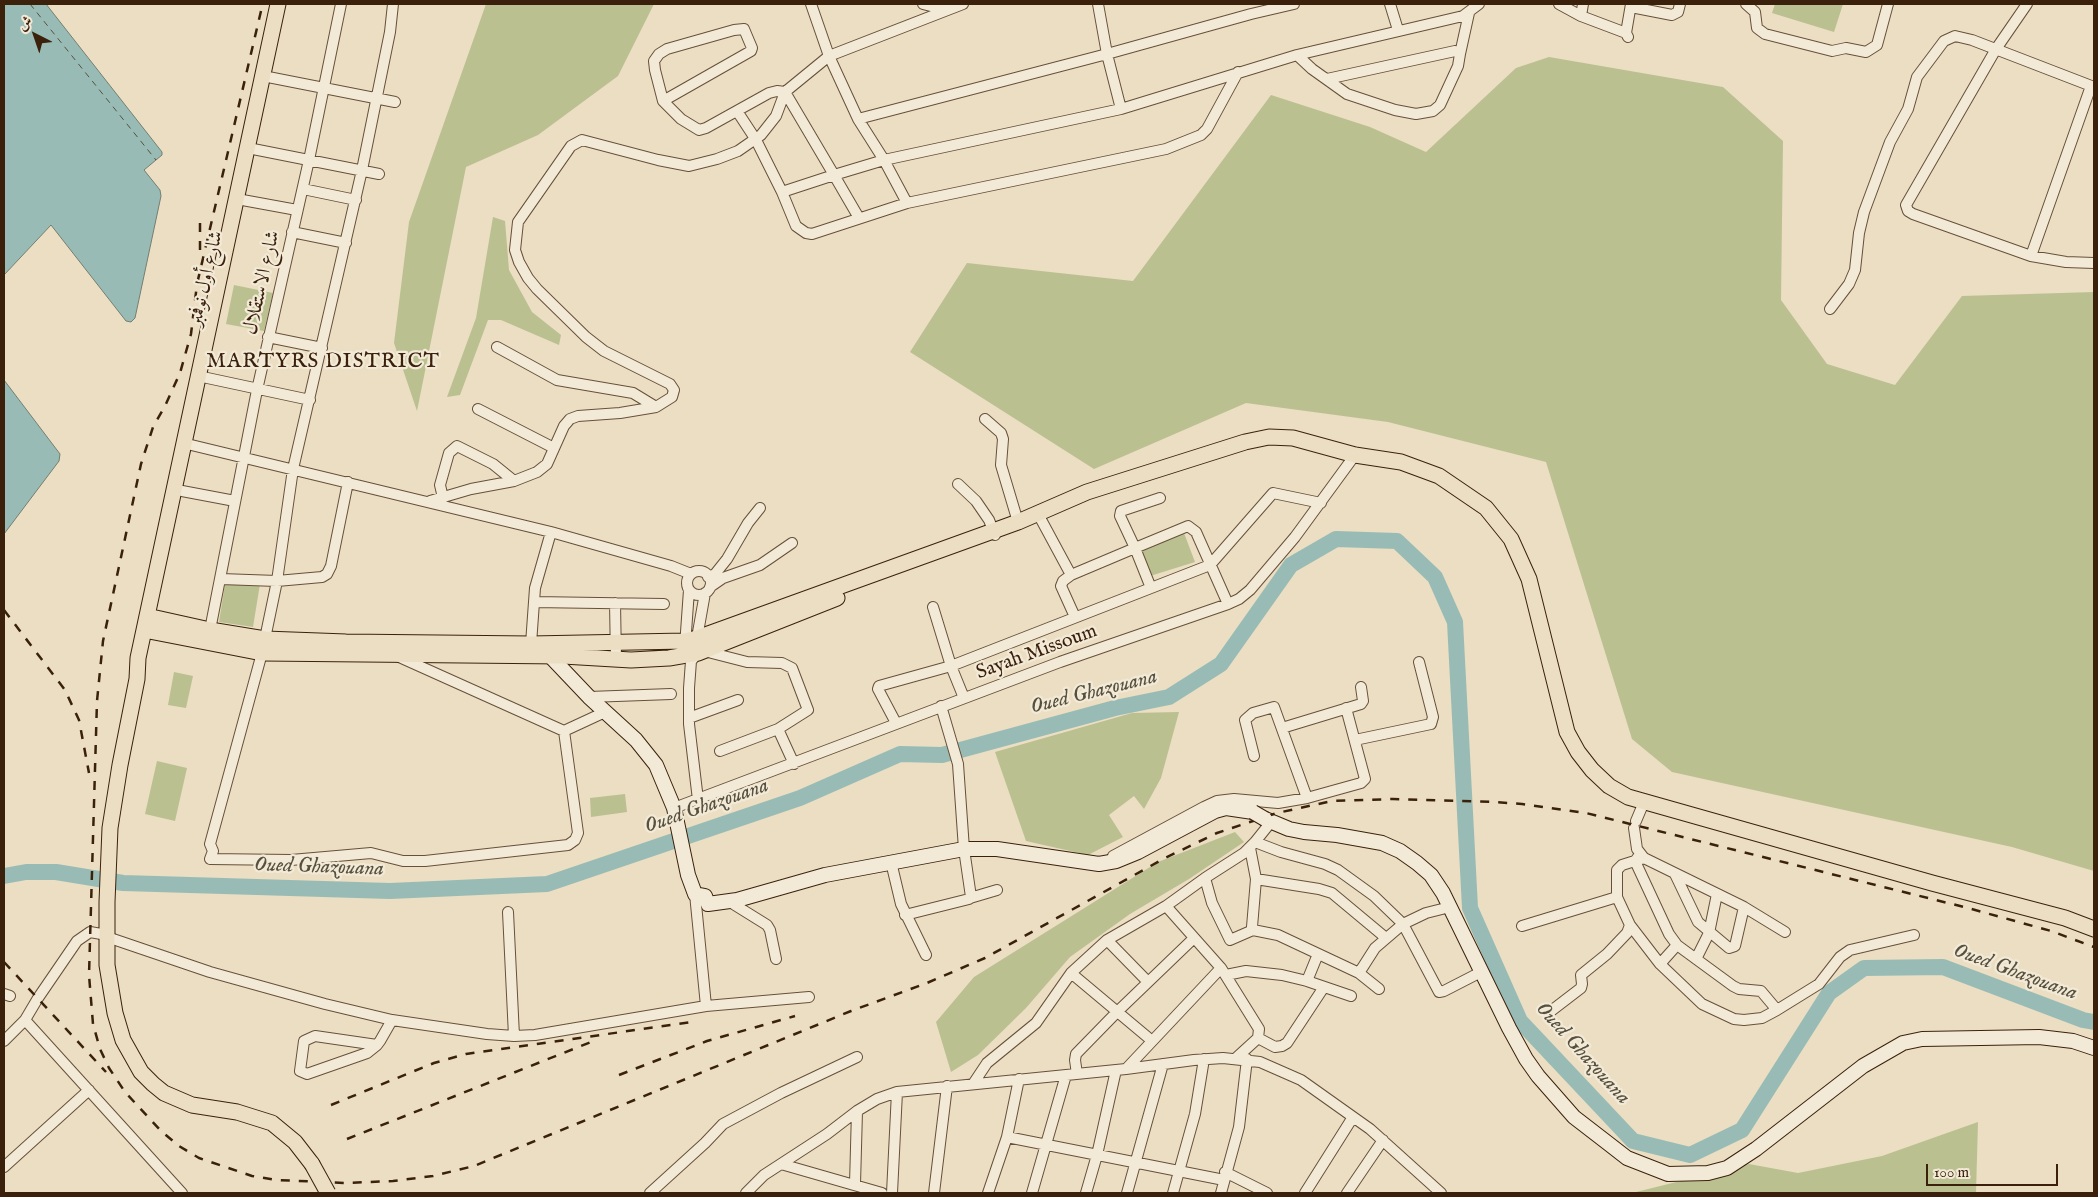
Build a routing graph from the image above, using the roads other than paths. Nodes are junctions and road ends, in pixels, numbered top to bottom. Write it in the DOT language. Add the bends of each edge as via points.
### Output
graph roads {
  1 [pos="278,4"];
  2 [pos="287,4"];
  3 [pos="341,4"];
  4 [pos="394,4"];
  5 [pos="811,4"];
  6 [pos="923,4"];
  7 [pos="963,4"];
  8 [pos="1098,4"];
  9 [pos="1390,4"];
  10 [pos="1480,4"];
  11 [pos="1559,4"];
  12 [pos="1583,4"];
  13 [pos="1680,4"];
  14 [pos="1746,4"];
  15 [pos="1888,4"];
  16 [pos="2027,4"];
  17 [pos="1287,5"];
  18 [pos="1631,5"];
  19 [pos="1250,9"];
  20 [pos="946,10"];
  21 [pos="1469,13"];
  22 [pos="1581,16"];
  23 [pos="1398,30"];
  24 [pos="1996,49"];
  25 [pos="1107,54"];
  26 [pos="1460,54"];
  27 [pos="1296,55"];
  28 [pos="829,56"];
  29 [pos="1238,72"];
  30 [pos="267,76"];
  31 [pos="1327,79"];
  32 [pos="2093,86"];
  33 [pos="324,87"];
  34 [pos="785,92"];
  35 [pos="376,99"];
  36 [pos="664,100"];
  37 [pos="395,102"];
  38 [pos="1121,109"];
  39 [pos="737,110"];
  40 [pos="858,119"];
  41 [pos="756,140"];
  42 [pos="251,149"];
  43 [pos="309,160"];
  44 [pos="884,160"];
  45 [pos="362,170"];
  46 [pos="379,174"];
  47 [pos="834,175"];
  48 [pos="302,189"];
  49 [pos="782,192"];
  50 [pos="240,200"];
  51 [pos="356,200"];
  52 [pos="907,203"];
  53 [pos="297,210"];
  54 [pos="859,218"];
  55 [pos="292,232"];
  56 [pos="346,243"];
  57 [pos="2031,256"];
  58 [pos="2094,263"];
  59 [pos="1830,309"];
  60 [pos="268,337"];
  61 [pos="322,348"];
  62 [pos="497,348"];
  63 [pos="201,377"];
  64 [pos="257,390"];
  65 [pos="310,400"];
  66 [pos="656,407"];
  67 [pos="478,409"];
  68 [pos="984,419"];
  69 [pos="186,444"];
  70 [pos="554,448"];
  71 [pos="1356,455"];
  72 [pos="244,459"];
  73 [pos="293,469"];
  74 [pos="514,481"];
  75 [pos="348,482"];
  76 [pos="958,484"];
  77 [pos="182,491"];
  78 [pos="443,498"];
  79 [pos="1160,498"];
  80 [pos="235,501"];
  81 [pos="430,501"];
  82 [pos="1321,503"];
  83 [pos="760,508"];
  84 [pos="1039,515"];
  85 [pos="1018,522"];
  86 [pos="551,532"];
  87 [pos="994,533"];
  88 [pos="792,543"];
  89 [pos="1135,548"];
  90 [pos="1210,565"];
  91 [pos="692,574"];
  92 [pos="1071,575"];
  93 [pos="221,579"];
  94 [pos="277,581"];
  95 [pos="707,586"];
  96 [pos="1151,588"];
  97 [pos="689,590"];
  98 [pos="534,602"];
  99 [pos="615,603"];
  100 [pos="664,604"];
  101 [pos="1228,604"];
  102 [pos="933,607"];
  103 [pos="1074,617"];
  104 [pos="150,624"];
  105 [pos="209,636"];
  106 [pos="617,643"];
  107 [pos="264,646"];
  108 [pos="693,650"];
  109 [pos="552,652"];
  110 [pos="394,654"];
  111 [pos="616,659"];
  112 [pos="1419,662"];
  113 [pos="951,666"];
  114 [pos="1361,687"];
  115 [pos="671,694"];
  116 [pos="589,697"];
  117 [pos="964,698"];
  118 [pos="738,700"];
  119 [pos="941,706"];
  120 [pos="1346,708"];
  121 [pos="604,712"];
  122 [pos="689,718"];
  123 [pos="896,724"];
  124 [pos="1282,728"];
  125 [pos="778,729"];
  126 [pos="564,731"];
  127 [pos="1355,740"];
  128 [pos="720,751"];
  129 [pos="1254,756"];
  130 [pos="794,764"];
  131 [pos="1307,798"];
  132 [pos="698,800"];
  133 [pos="1644,802"];
  134 [pos="674,808"];
  135 [pos="1263,818"];
  136 [pos="1257,842"];
  137 [pos="964,849"];
  138 [pos="1640,858"];
  139 [pos="891,862"];
  140 [pos="1083,863"];
  141 [pos="1676,874"];
  142 [pos="1205,878"];
  143 [pos="1256,879"];
  144 [pos="997,890"];
  145 [pos="695,894"];
  146 [pos="1717,894"];
  147 [pos="1617,897"];
  148 [pos="970,898"];
  149 [pos="708,904"];
  150 [pos="1166,906"];
  151 [pos="1450,906"];
  152 [pos="1744,907"];
  153 [pos="508,912"];
  154 [pos="905,915"];
  155 [pos="1403,924"];
  156 [pos="1630,925"];
  157 [pos="1522,926"];
  158 [pos="2094,929"];
  159 [pos="1253,930"];
  160 [pos="1709,932"];
  161 [pos="1785,932"];
  162 [pos="1914,935"];
  163 [pos="107,936"];
  164 [pos="1194,938"];
  165 [pos="1386,938"];
  166 [pos="1107,940"];
  167 [pos="1678,945"];
  168 [pos="1318,954"];
  169 [pos="926,955"];
  170 [pos="776,958"];
  171 [pos="1696,959"];
  172 [pos="1660,964"];
  173 [pos="1224,972"];
  174 [pos="1481,972"];
  175 [pos="1071,973"];
  176 [pos="1359,973"];
  177 [pos="1307,981"];
  178 [pos="1148,982"];
  179 [pos="1324,987"];
  180 [pos="1379,989"];
  181 [pos="1351,996"];
  182 [pos="808,997"];
  183 [pos="706,1006"];
  184 [pos="1777,1010"];
  185 [pos="1551,1011"];
  186 [pos="1117,1012"];
  187 [pos="25,1020"];
  188 [pos="392,1020"];
  189 [pos="514,1036"];
  190 [pos="1258,1038"];
  191 [pos="1151,1040"];
  192 [pos="4,1041"];
  193 [pos="377,1045"];
  194 [pos="2094,1048"];
  195 [pos="857,1057"];
  196 [pos="1204,1059"];
  197 [pos="1235,1059"];
  198 [pos="1246,1059"];
  199 [pos="1164,1064"];
  200 [pos="1121,1069"];
  201 [pos="1077,1074"];
  202 [pos="1066,1075"];
  203 [pos="1019,1079"];
  204 [pos="973,1084"];
  205 [pos="947,1086"];
  206 [pos="89,1090"];
  207 [pos="897,1092"];
  208 [pos="857,1111"];
  209 [pos="1353,1117"];
  210 [pos="1007,1138"];
  211 [pos="1383,1140"];
  212 [pos="1046,1145"];
  213 [pos="1097,1155"];
  214 [pos="1135,1162"];
  215 [pos="781,1164"];
  216 [pos="4,1167"];
  217 [pos="1180,1172"];
  218 [pos="1225,1176"];
  219 [pos="855,1184"];
  220 [pos="182,1193"];
  221 [pos="328,1193"];
  222 [pos="650,1193"];
  223 [pos="746,1193"];
  224 [pos="882,1193"];
  225 [pos="892,1193"];
  226 [pos="934,1193"];
  227 [pos="988,1193"];
  228 [pos="1032,1193"];
  229 [pos="1086,1193"];
  230 [pos="1128,1193"];
  231 [pos="1173,1193"];
  232 [pos="1221,1193"];
  233 [pos="1267,1193"];
  234 [pos="1305,1193"];
  235 [pos="1347,1193"];
  236 [pos="1441,1193"];
  1 -- 30 [label="main road, شارع أول نوفمبر"];
  2 -- 30 [label="main road, شارع أول نوفمبر"];
  3 -- 33 [label="street, شارع الاستقلال"];
  4 -- 35 [label="street"];
  5 -- 28 [label="street"];
  6 -- 20 [label="street"];
  7 -- 20 [label="street"];
  8 -- 25 [label="street"];
  9 -- 23 [label="street"];
  10 -- 21 [label="street"];
  11 -- 22 [label="street"];
  12 -- 22 [label="street"];
  13 -- 18 [label="street" via="1678,12 1672,16"];
  14 -- 15 [label="street" via="1755,12 1757,28 1765,34 1832,51 1844,48 1866,52 1877,45"];
  16 -- 24 [label="street"];
  17 -- 19 [label="street"];
  18 -- 22 [label="street" via="1627,35"];
  19 -- 25 [label="street"];
  20 -- 28 [label="street"];
  21 -- 23 [label="street"];
  21 -- 26 [label="street"];
  23 -- 27 [label="street"];
  24 -- 32 [label="street"];
  24 -- 57 [label="street" via="1906,205 1913,214"];
  24 -- 59 [label="street" via="1959,37 1949,38 1917,77 1908,109 1890,142 1864,212 1855,270 1849,284"];
  25 -- 38 [label="street"];
  25 -- 40 [label="street"];
  26 -- 31 [label="street" via="1455,51"];
  26 -- 31 [label="street" via="1458,66 1440,105 1425,113 1408,114 1357,98"];
  27 -- 29 [label="street"];
  27 -- 31 [label="street"];
  28 -- 34 [label="street"];
  28 -- 40 [label="street"];
  29 -- 38 [label="street"];
  29 -- 52 [label="street" via="1207,129 1201,135 1166,149"];
  30 -- 33 [label="street"];
  30 -- 42 [label="main road, شارع أول نوفمبر"];
  32 -- 57 [label="street"];
  33 -- 35 [label="street"];
  33 -- 43 [label="street, شارع الاستقلال"];
  34 -- 39 [label="street" via="777,90"];
  34 -- 41 [label="street" via="776,116"];
  34 -- 47 [label="street"];
  35 -- 37 [label="street"];
  35 -- 45 [label="street"];
  36 -- 36 [label="street" via="654,70 654,61 659,54 666,49 744,29 751,51"];
  36 -- 39 [label="street" via="681,119 699,130"];
  38 -- 44 [label="street"];
  39 -- 41 [label="street"];
  40 -- 44 [label="street"];
  41 -- 49 [label="street"];
  41 -- 66 [label="street" via="738,151 689,166 592,142 576,142 518,222 515,250 528,278 604,351 670,384 674,390 672,397"];
  42 -- 43 [label="street"];
  42 -- 50 [label="main road, شارع أول نوفمبر"];
  43 -- 45 [label="street"];
  43 -- 48 [label="street, شارع الاستقلال"];
  44 -- 47 [label="street"];
  44 -- 52 [label="street"];
  45 -- 46 [label="street"];
  45 -- 51 [label="street"];
  47 -- 49 [label="street"];
  47 -- 54 [label="street"];
  48 -- 51 [label="street"];
  48 -- 53 [label="street, شارع الاستقلال"];
  49 -- 54 [label="street" via="796,226 806,233 820,232"];
  50 -- 53 [label="street"];
  50 -- 63 [label="main road, شارع أول نوفمبر"];
  51 -- 56 [label="street"];
  52 -- 54 [label="street"];
  53 -- 55 [label="street, شارع الاستقلال"];
  55 -- 56 [label="street"];
  55 -- 60 [label="street, شارع الاستقلال"];
  56 -- 61 [label="street"];
  57 -- 58 [label="street"];
  60 -- 61 [label="street"];
  60 -- 64 [label="street, شارع الاستقلال"];
  61 -- 65 [label="street"];
  62 -- 66 [label="street" via="557,380 633,393"];
  63 -- 64 [label="street"];
  63 -- 69 [label="main road, شارع أول نوفمبر"];
  64 -- 65 [label="street"];
  64 -- 72 [label="street, شارع الاستقلال"];
  65 -- 73 [label="street"];
  66 -- 70 [label="street" via="570,419"];
  67 -- 70 [label="street"];
  68 -- 85 [label="street" via="1001,433 1003,439 1001,465"];
  69 -- 72 [label="street"];
  69 -- 77 [label="main road, شارع أول نوفمبر"];
  69 -- 104 [label="main road, شارع أول نوفمبر"];
  70 -- 74 [label="street" via="547,464 537,472"];
  71 -- 82 [label="street, Sayah Missoum"];
  71 -- 84 [label="main road" via="1293,438 1269,437 1221,450 1209,457"];
  71 -- 133 [label="main road" via="1401,462 1439,476 1486,508 1500,524 1512,539 1529,579 1567,732 1578,752 1609,786"];
  72 -- 73 [label="street"];
  72 -- 80 [label="street, شارع الاستقلال"];
  73 -- 75 [label="street"];
  73 -- 94 [label="street"];
  74 -- 78 [label="street"];
  74 -- 78 [label="street" via="493,464 457,446 449,453 440,485"];
  75 -- 81 [label="street"];
  75 -- 94 [label="street" via="329,572 322,576"];
  76 -- 87 [label="street" via="976,501"];
  77 -- 80 [label="street"];
  77 -- 104 [label="main road, شارع أول نوفمبر"];
  78 -- 81 [label="street"];
  79 -- 89 [label="street" via="1121,511 1120,516"];
  80 -- 93 [label="street, شارع الاستقلال"];
  81 -- 86 [label="street"];
  82 -- 90 [label="street" via="1278,493 1270,495"];
  82 -- 101 [label="street, Sayah Missoum" via="1250,590"];
  83 -- 95 [label="street"];
  84 -- 85 [label="main road"];
  84 -- 87 [label="main road"];
  84 -- 92 [label="street"];
  85 -- 87 [label="main road"];
  86 -- 91 [label="street"];
  86 -- 98 [label="street" via="539,569"];
  87 -- 108 [label="main road"];
  88 -- 95 [label="street" via="760,565"];
  89 -- 90 [label="street" via="1188,526 1196,532"];
  89 -- 92 [label="street"];
  89 -- 96 [label="street"];
  90 -- 96 [label="street"];
  90 -- 101 [label="street"];
  91 -- 95 [label="street" via="700,572"];
  91 -- 97 [label="street" via="687,580"];
  92 -- 103 [label="street" via="1061,586"];
  93 -- 94 [label="street"];
  93 -- 105 [label="street, شارع الاستقلال"];
  94 -- 107 [label="street"];
  95 -- 97 [label="street" via="694,594"];
  95 -- 108 [label="street"];
  96 -- 103 [label="street"];
  97 -- 108 [label="street"];
  98 -- 99 [label="street"];
  98 -- 109 [label="street"];
  99 -- 100 [label="street"];
  99 -- 106 [label="street"];
  101 -- 117 [label="street, Sayah Missoum"];
  102 -- 113 [label="street"];
  103 -- 113 [label="street"];
  104 -- 105 [label="main road"];
  104 -- 163 [label="main road" via="138,658 110,828"];
  105 -- 107 [label="main road"];
  106 -- 108 [label="main road"];
  106 -- 109 [label="main road"];
  106 -- 111 [label="street"];
  107 -- 109 [label="main road" via="346,642"];
  107 -- 110 [label="main road"];
  107 -- 126 [label="street" via="210,844 213,851 210,859 291,860 371,852 403,861 425,862 568,845 578,833"];
  108 -- 111 [label="main road" via="670,658"];
  108 -- 122 [label="street"];
  108 -- 125 [label="street" via="747,662 782,663 792,668 808,710"];
  109 -- 110 [label="main road"];
  109 -- 111 [label="main road"];
  109 -- 116 [label="main road"];
  110 -- 126 [label="street"];
  112 -- 127 [label="street" via="1433,717 1431,724"];
  113 -- 117 [label="street"];
  113 -- 123 [label="street" via="879,686"];
  114 -- 120 [label="street" via="1362,703"];
  115 -- 116 [label="street"];
  116 -- 121 [label="main road"];
  117 -- 119 [label="street, Sayah Missoum"];
  118 -- 122 [label="street"];
  119 -- 123 [label="street, Sayah Missoum"];
  119 -- 137 [label="street" via="958,764"];
  120 -- 124 [label="street"];
  120 -- 127 [label="street"];
  121 -- 126 [label="street"];
  121 -- 134 [label="main road" via="648,753"];
  122 -- 132 [label="street"];
  123 -- 130 [label="street, Sayah Missoum"];
  124 -- 129 [label="street" via="1274,707 1249,715 1245,724"];
  124 -- 131 [label="street"];
  125 -- 128 [label="street"];
  125 -- 130 [label="street"];
  127 -- 131 [label="street" via="1365,780"];
  130 -- 132 [label="street, Sayah Missoum"];
  131 -- 140 [label="street" via="1278,803 1234,799 1217,801 1106,859"];
  132 -- 134 [label="street, Sayah Missoum"];
  133 -- 138 [label="street" via="1634,836"];
  133 -- 158 [label="main road"];
  134 -- 145 [label="main road"];
  135 -- 136 [label="street"];
  135 -- 140 [label="main road" via="1226,808 1202,816 1157,843 1116,861"];
  135 -- 151 [label="main road" via="1304,832 1382,843 1400,851 1418,862 1430,875"];
  136 -- 142 [label="street"];
  136 -- 143 [label="street"];
  136 -- 155 [label="street" via="1338,870 1374,896"];
  137 -- 139 [label="main road"];
  137 -- 140 [label="main road" via="997,850"];
  137 -- 148 [label="street"];
  138 -- 141 [label="street"];
  138 -- 147 [label="street" via="1617,870"];
  138 -- 167 [label="street" via="1669,934"];
  139 -- 149 [label="main road" via="825,875 737,900"];
  139 -- 154 [label="street"];
  141 -- 146 [label="street"];
  141 -- 160 [label="street" via="1698,922"];
  142 -- 150 [label="street"];
  142 -- 159 [label="street" via="1212,903 1230,940"];
  143 -- 159 [label="street"];
  143 -- 165 [label="street" via="1332,893"];
  144 -- 148 [label="street"];
  145 -- 149 [label="main road" via="705,896"];
  145 -- 183 [label="street"];
  146 -- 152 [label="street"];
  146 -- 160 [label="street"];
  147 -- 156 [label="street"];
  147 -- 157 [label="street"];
  148 -- 154 [label="street"];
  149 -- 170 [label="street" via="730,902 764,921 770,930"];
  150 -- 164 [label="street"];
  150 -- 166 [label="street"];
  151 -- 155 [label="street"];
  151 -- 174 [label="main road"];
  152 -- 160 [label="street" via="1733,948"];
  152 -- 161 [label="street"];
  153 -- 189 [label="street"];
  154 -- 169 [label="street"];
  155 -- 165 [label="street"];
  155 -- 174 [label="street" via="1439,992"];
  156 -- 172 [label="street"];
  156 -- 185 [label="street" via="1627,933 1607,954 1581,975 1581,988"];
  159 -- 168 [label="street" via="1273,933"];
  160 -- 171 [label="street"];
  162 -- 184 [label="street" via="1844,953 1819,984"];
  163 -- 187 [label="street" via="90,932 77,941"];
  163 -- 188 [label="street" via="210,972"];
  163 -- 221 [label="main road, bridge" via="107,965 115,1013 123,1040 141,1072 177,1099 272,1123 295,1142"];
  164 -- 173 [label="street"];
  164 -- 178 [label="street"];
  165 -- 176 [label="street" via="1375,948"];
  166 -- 175 [label="street"];
  166 -- 178 [label="street"];
  167 -- 171 [label="street"];
  167 -- 172 [label="street"];
  168 -- 176 [label="street"];
  168 -- 177 [label="street"];
  171 -- 184 [label="street" via="1733,986 1761,992"];
  172 -- 184 [label="street" via="1702,1004 1734,1019 1762,1018"];
  173 -- 177 [label="street" via="1258,971"];
  173 -- 190 [label="street" via="1259,1029"];
  173 -- 191 [label="street"];
  174 -- 194 [label="main road" via="1526,1059 1574,1117 1627,1158 1668,1174 1708,1174 1727,1168 1864,1066 1903,1043 1922,1039 2039,1037 2074,1041"];
  175 -- 186 [label="street"];
  175 -- 204 [label="street" via="1036,1023 987,1063"];
  176 -- 180 [label="street"];
  177 -- 179 [label="street"];
  178 -- 186 [label="street"];
  179 -- 181 [label="street"];
  179 -- 190 [label="street" via="1287,1043 1275,1047"];
  182 -- 183 [label="street"];
  183 -- 189 [label="street" via="566,1031"];
  186 -- 191 [label="street"];
  186 -- 201 [label="street" via="1076,1054"];
  187 -- 192 [label="street"];
  187 -- 206 [label="street"];
  188 -- 189 [label="street"];
  188 -- 193 [label="street"];
  190 -- 197 [label="street"];
  191 -- 200 [label="street"];
  193 -- 193 [label="street" via="315,1036 304,1041 300,1071 307,1074 367,1052"];
  195 -- 222 [label="street" via="723,1124"];
  196 -- 197 [label="street"];
  196 -- 199 [label="street"];
  196 -- 217 [label="street"];
  197 -- 198 [label="street"];
  198 -- 209 [label="street" via="1301,1080"];
  198 -- 218 [label="street" via="1239,1127"];
  199 -- 200 [label="street"];
  199 -- 214 [label="street"];
  200 -- 201 [label="street"];
  200 -- 213 [label="street"];
  201 -- 202 [label="street"];
  202 -- 203 [label="street"];
  202 -- 212 [label="street"];
  203 -- 204 [label="street"];
  203 -- 210 [label="street"];
  204 -- 205 [label="street"];
  205 -- 207 [label="street"];
  205 -- 226 [label="street"];
  206 -- 216 [label="street"];
  206 -- 220 [label="street"];
  207 -- 208 [label="street"];
  207 -- 225 [label="street"];
  208 -- 215 [label="street"];
  208 -- 219 [label="street"];
  209 -- 211 [label="street"];
  209 -- 234 [label="street"];
  210 -- 212 [label="street"];
  210 -- 227 [label="street"];
  211 -- 235 [label="street"];
  211 -- 236 [label="street"];
  212 -- 213 [label="street"];
  212 -- 228 [label="street"];
  213 -- 214 [label="street"];
  213 -- 229 [label="street"];
  214 -- 217 [label="street"];
  214 -- 230 [label="street"];
  215 -- 219 [label="street"];
  215 -- 223 [label="street"];
  217 -- 218 [label="street"];
  217 -- 231 [label="street"];
  218 -- 232 [label="street"];
  218 -- 233 [label="street"];
  219 -- 224 [label="street"];
}
